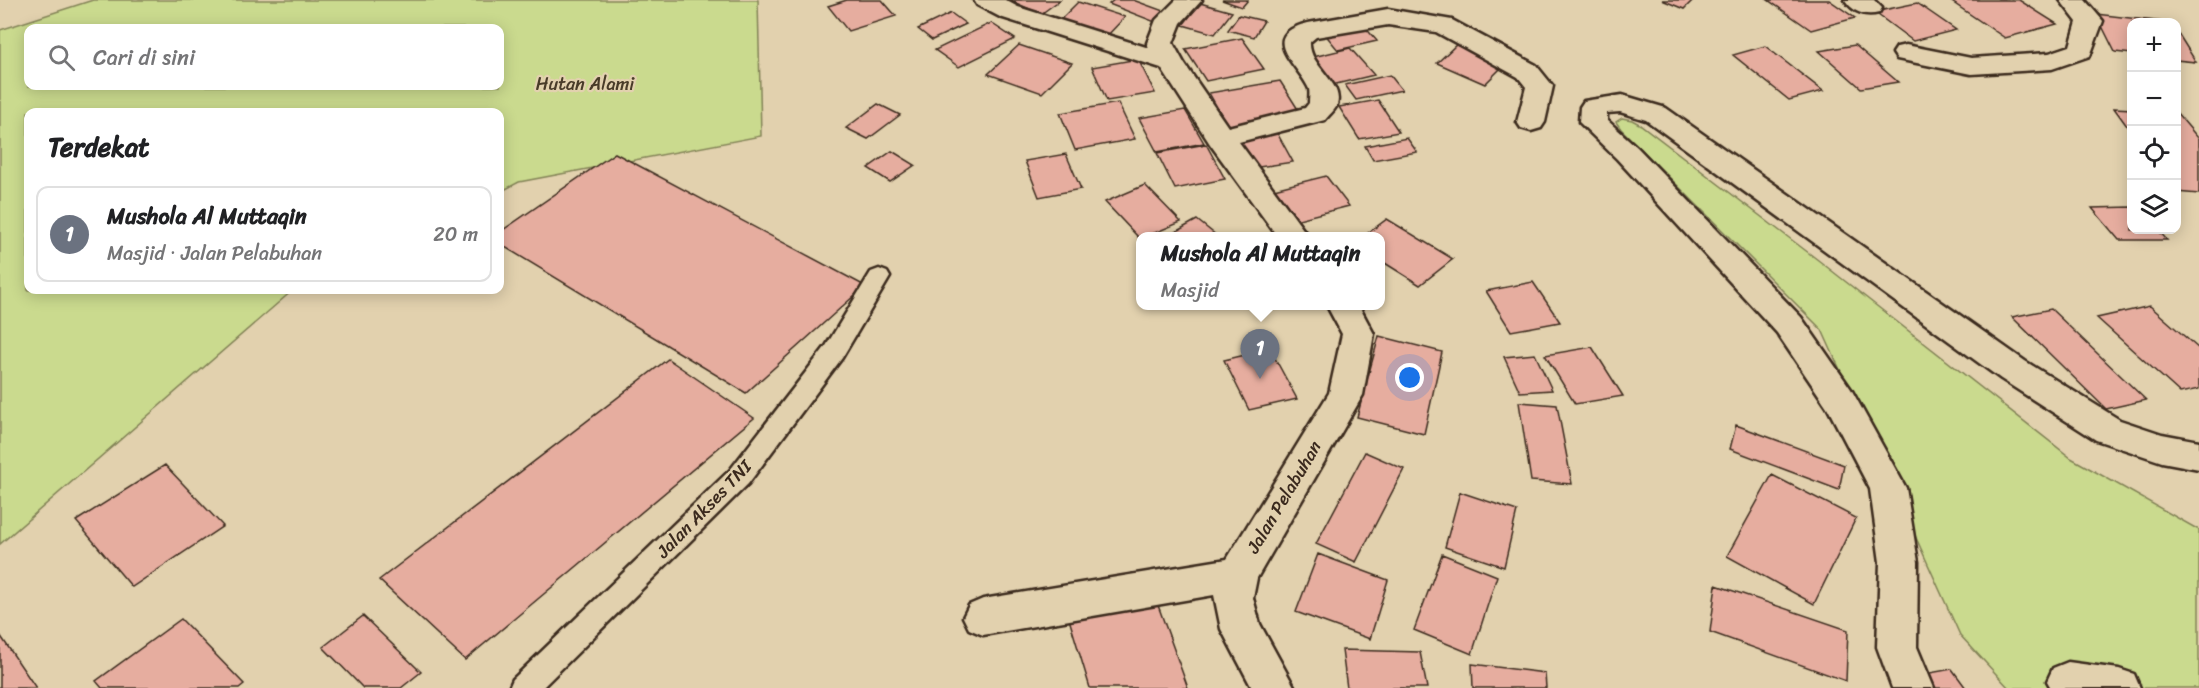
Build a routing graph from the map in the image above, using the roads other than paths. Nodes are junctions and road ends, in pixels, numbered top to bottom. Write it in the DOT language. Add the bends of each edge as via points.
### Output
graph roads {
  1 [pos="986,0"];
  2 [pos="1190,0"];
  3 [pos="2072,0"];
  4 [pos="1906,53"];
  5 [pos="1168,62"];
  6 [pos="1531,122"];
  7 [pos="1220,138"];
  8 [pos="1289,232"];
  9 [pos="879,277"];
  10 [pos="1345,310"];
  11 [pos="2199,455"];
  12 [pos="1239,574"];
  13 [pos="983,617"];
  14 [pos="2068,681"];
  15 [pos="523,688"];
  16 [pos="1274,688"];
  17 [pos="1913,688"];
  18 [pos="2119,688"];
  1 -- 5 [label="street" via="1009,12"];
  2 -- 5 [label="street" via="1169,20 1160,43"];
  3 -- 4 [label="street" via="2090,21 2081,51 2052,61 1971,66"];
  5 -- 7 [label="street"];
  6 -- 7 [label="street" via="1540,86 1527,71 1443,24 1388,17 1308,31 1297,39 1296,52 1323,90 1323,105 1315,114"];
  7 -- 8 [label="street"];
  9 -- 15 [label="lane, Jalan Akses TNI" via="834,352 739,477"];
  10 -- 12 [label="street, Jalan Pelabuhan" via="1358,334 1346,395"];
  11 -- 17 [label="street" via="2162,448 2108,430 2022,376 1656,114 1622,103 1594,107 1593,122 1789,325 1845,408 1888,488 1899,562 1897,646"];
  12 -- 13 [label="street"];
  12 -- 16 [label="street, Jalan Pelabuhan" via="1233,598 1241,628"];
  14 -- 18 [label="street"];
}
